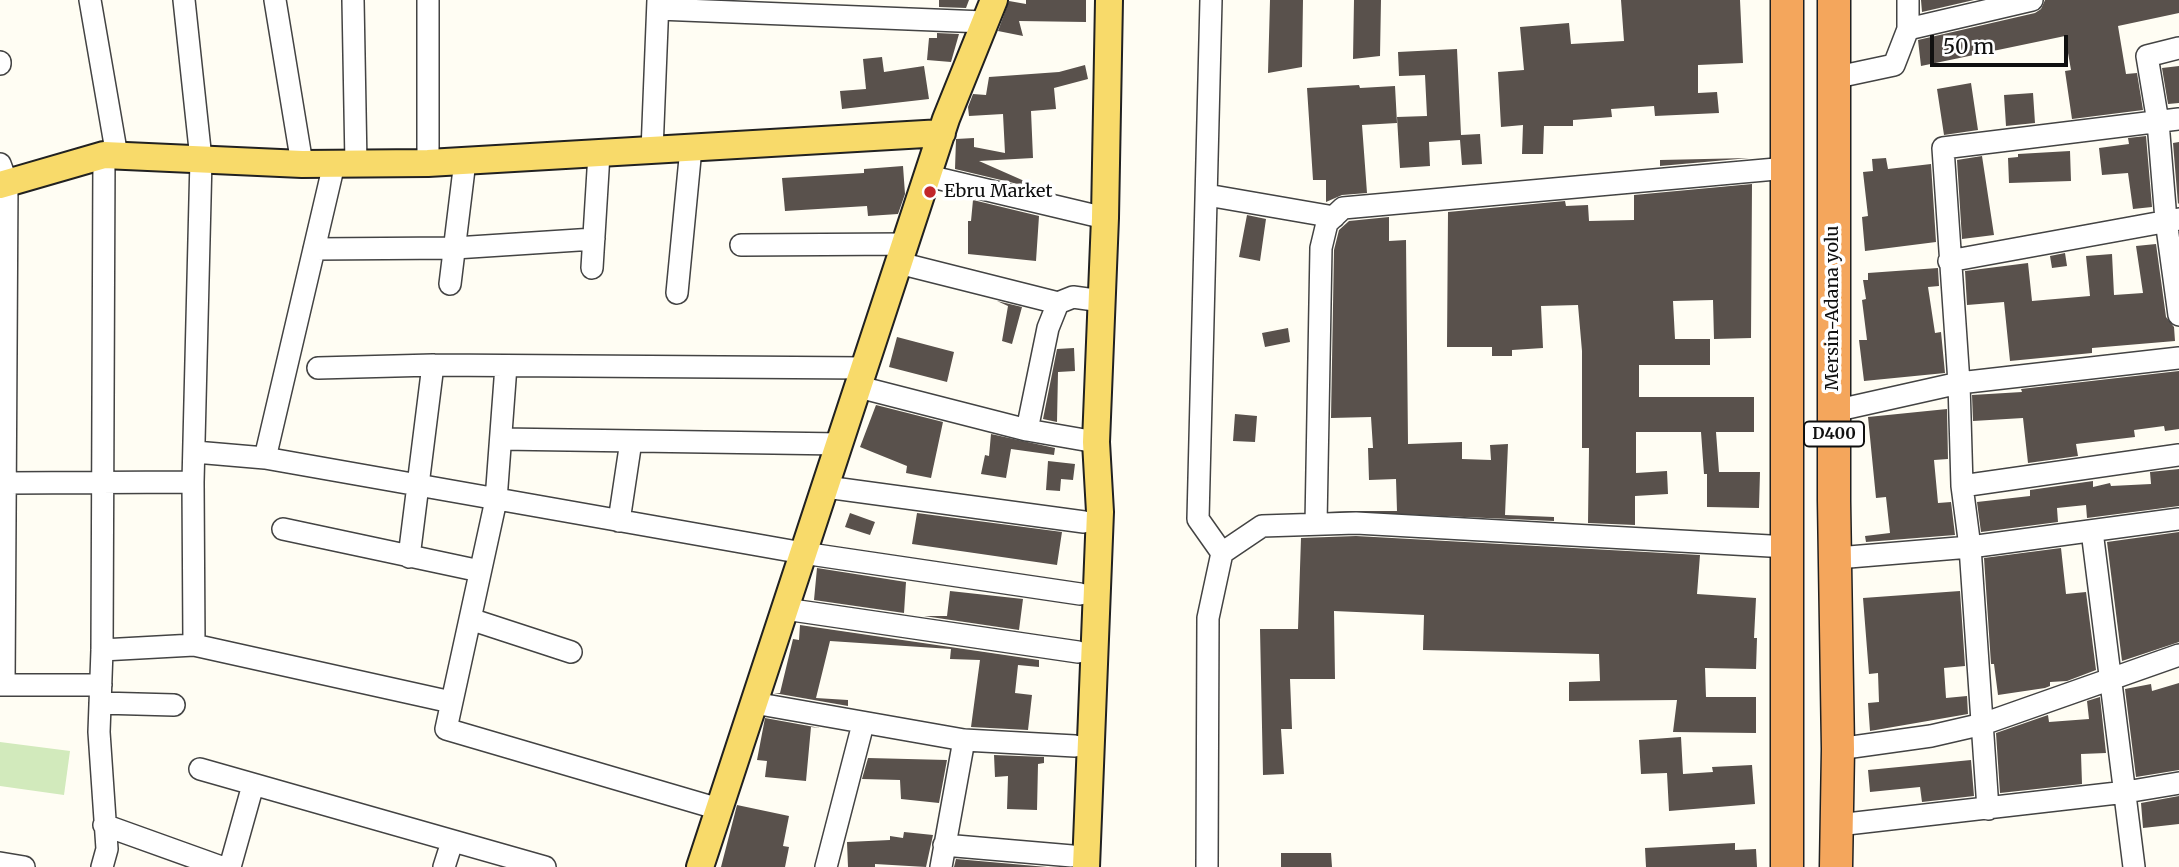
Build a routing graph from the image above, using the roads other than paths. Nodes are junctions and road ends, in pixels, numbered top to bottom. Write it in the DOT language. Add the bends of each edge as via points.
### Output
graph roads {
  1 [pos="90,0"];
  2 [pos="184,0"];
  3 [pos="275,0"];
  4 [pos="353,0"];
  5 [pos="428,0"];
  6 [pos="1109,0"];
  7 [pos="1211,0"];
  8 [pos="1787,0"];
  9 [pos="1834,0"];
  10 [pos="1908,0"];
  11 [pos="2032,0"];
  12 [pos="658,5"];
  13 [pos="989,11"];
  14 [pos="1908,29"];
  15 [pos="2179,48"];
  16 [pos="1833,78"];
  17 [pos="2169,121"];
  18 [pos="942,133"];
  19 [pos="691,148"];
  20 [pos="652,151"];
  21 [pos="599,154"];
  22 [pos="111,155"];
  23 [pos="201,159"];
  24 [pos="465,161"];
  25 [pos="428,163"];
  26 [pos="302,164"];
  27 [pos="345,164"];
  28 [pos="1787,168"];
  29 [pos="928,176"];
  30 [pos="2,177"];
  31 [pos="1207,195"];
  32 [pos="1334,217"];
  33 [pos="1105,218"];
  34 [pos="2172,220"];
  35 [pos="594,239"];
  36 [pos="741,245"];
  37 [pos="455,248"];
  38 [pos="314,249"];
  39 [pos="903,253"];
  40 [pos="1949,261"];
  41 [pos="592,268"];
  42 [pos="450,284"];
  43 [pos="677,293"];
  44 [pos="1102,301"];
  45 [pos="1058,303"];
  46 [pos="2179,315"];
  47 [pos="2179,358"];
  48 [pos="433,365"];
  49 [pos="506,366"];
  50 [pos="318,368"];
  51 [pos="862,378"];
  52 [pos="1959,383"];
  53 [pos="1834,411"];
  54 [pos="1027,430"];
  55 [pos="501,439"];
  56 [pos="631,441"];
  57 [pos="1096,442"];
  58 [pos="841,444"];
  59 [pos="195,452"];
  60 [pos="2179,455"];
  61 [pos="265,458"];
  62 [pos="102,481"];
  63 [pos="193,482"];
  64 [pos="6,483"];
  65 [pos="420,485"];
  66 [pos="1962,486"];
  67 [pos="826,487"];
  68 [pos="496,500"];
  69 [pos="2179,519"];
  70 [pos="619,521"];
  71 [pos="1084,522"];
  72 [pos="1316,524"];
  73 [pos="283,529"];
  74 [pos="2092,531"];
  75 [pos="1970,547"];
  76 [pos="1788,548"];
  77 [pos="803,553"];
  78 [pos="1222,553"];
  79 [pos="409,557"];
  80 [pos="1837,558"];
  81 [pos="480,571"];
  82 [pos="1080,594"];
  83 [pos="785,609"];
  84 [pos="470,620"];
  85 [pos="194,645"];
  86 [pos="102,650"];
  87 [pos="571,652"];
  88 [pos="1078,652"];
  89 [pos="2179,655"];
  90 [pos="2109,681"];
  91 [pos="2,685"];
  92 [pos="100,694"];
  93 [pos="451,702"];
  94 [pos="754,703"];
  95 [pos="174,705"];
  96 [pos="863,724"];
  97 [pos="1983,724"];
  98 [pos="964,740"];
  99 [pos="1075,746"];
  100 [pos="1838,749"];
  101 [pos="200,769"];
  102 [pos="2179,783"];
  103 [pos="253,785"];
  104 [pos="2126,792"];
  105 [pos="719,809"];
  106 [pos="1988,809"];
  107 [pos="104,825"];
  108 [pos="1838,825"];
  109 [pos="452,842"];
  110 [pos="944,845"];
  111 [pos="0,863"];
  112 [pos="1076,863"];
  113 [pos="24,867"];
  114 [pos="102,867"];
  115 [pos="221,867"];
  116 [pos="230,867"];
  117 [pos="444,867"];
  118 [pos="545,867"];
  119 [pos="700,867"];
  120 [pos="827,867"];
  121 [pos="941,867"];
  122 [pos="1207,867"];
  123 [pos="1787,867"];
  124 [pos="1836,867"];
  125 [pos="2134,867"];
  1 -- 22 [label="street"];
  2 -- 23 [label="street"];
  3 -- 26 [label="street"];
  4 -- 27 [label="street"];
  5 -- 25 [label="street"];
  6 -- 33 [label="main road"];
  7 -- 31 [label="street"];
  8 -- 28 [label="highway, D400"];
  9 -- 16 [label="highway, Mersin-Adana yolu / D400"];
  10 -- 14 [label="street"];
  11 -- 14 [label="street"];
  12 -- 13 [label="street"];
  12 -- 20 [label="street"];
  13 -- 18 [label="main road"];
  14 -- 16 [label="street" via="1894,65"];
  15 -- 17 [label="street" via="2147,56"];
  16 -- 53 [label="highway, Mersin-Adana yolu / D400"];
  17 -- 34 [label="street"];
  17 -- 40 [label="street" via="1943,148"];
  18 -- 19 [label="main road"];
  18 -- 29 [label="main road"];
  19 -- 20 [label="main road"];
  19 -- 43 [label="street"];
  20 -- 21 [label="main road"];
  21 -- 24 [label="main road"];
  21 -- 35 [label="street"];
  22 -- 23 [label="main road"];
  22 -- 30 [label="main road"];
  22 -- 62 [label="street"];
  23 -- 26 [label="main road"];
  23 -- 59 [label="street"];
  24 -- 25 [label="main road"];
  24 -- 37 [label="street"];
  25 -- 27 [label="main road"];
  26 -- 27 [label="main road"];
  27 -- 38 [label="street"];
  28 -- 32 [label="street" via="1343,208"];
  28 -- 76 [label="highway, D400"];
  29 -- 33 [label="street"];
  29 -- 39 [label="main road"];
  30 -- 64 [label="street"];
  31 -- 32 [label="street"];
  31 -- 78 [label="street" via="1198,519"];
  32 -- 72 [label="street" via="1327,223 1321,248"];
  33 -- 44 [label="main road"];
  34 -- 40 [label="street"];
  34 -- 46 [label="street"];
  35 -- 37 [label="street"];
  35 -- 41 [label="street"];
  36 -- 39 [label="street"];
  37 -- 38 [label="street"];
  37 -- 42 [label="street"];
  38 -- 61 [label="street"];
  39 -- 45 [label="street"];
  39 -- 51 [label="main road"];
  40 -- 52 [label="street"];
  44 -- 45 [label="street" via="1073,297"];
  44 -- 57 [label="main road"];
  45 -- 54 [label="street" via="1048,328"];
  47 -- 52 [label="street"];
  48 -- 49 [label="street"];
  48 -- 50 [label="street"];
  48 -- 65 [label="street"];
  49 -- 51 [label="street"];
  49 -- 55 [label="street"];
  51 -- 54 [label="street"];
  51 -- 58 [label="main road"];
  52 -- 53 [label="street"];
  52 -- 66 [label="street"];
  53 -- 80 [label="highway, Mersin-Adana yolu / D400"];
  54 -- 57 [label="street"];
  55 -- 56 [label="street"];
  55 -- 68 [label="street"];
  56 -- 58 [label="street"];
  56 -- 70 [label="street"];
  57 -- 71 [label="main road"];
  57 -- 112 [label="main road" via="1100,512"];
  58 -- 67 [label="main road"];
  59 -- 61 [label="street"];
  59 -- 63 [label="street"];
  60 -- 66 [label="street"];
  61 -- 65 [label="street"];
  62 -- 63 [label="street"];
  62 -- 64 [label="street"];
  62 -- 86 [label="street"];
  63 -- 85 [label="street"];
  64 -- 91 [label="street"];
  65 -- 68 [label="street"];
  65 -- 79 [label="street"];
  66 -- 75 [label="street"];
  67 -- 71 [label="street"];
  67 -- 77 [label="main road"];
  68 -- 70 [label="street"];
  68 -- 81 [label="street"];
  69 -- 74 [label="street"];
  70 -- 77 [label="street"];
  71 -- 82 [label="main road"];
  72 -- 76 [label="street"];
  72 -- 78 [label="street" via="1262,526"];
  73 -- 79 [label="street"];
  74 -- 75 [label="street"];
  74 -- 90 [label="street"];
  75 -- 80 [label="street"];
  75 -- 97 [label="street"];
  76 -- 123 [label="highway, D400"];
  77 -- 82 [label="street"];
  77 -- 83 [label="main road"];
  78 -- 122 [label="street" via="1208,618"];
  79 -- 81 [label="street"];
  80 -- 100 [label="highway, Mersin-Adana yolu / D400"];
  81 -- 84 [label="street"];
  82 -- 88 [label="main road"];
  83 -- 88 [label="street"];
  83 -- 94 [label="main road"];
  84 -- 87 [label="street"];
  84 -- 93 [label="street"];
  85 -- 86 [label="street"];
  85 -- 93 [label="street"];
  86 -- 92 [label="street"];
  88 -- 99 [label="main road"];
  89 -- 90 [label="street"];
  90 -- 97 [label="street"];
  90 -- 104 [label="street"];
  91 -- 92 [label="street"];
  92 -- 95 [label="street"];
  92 -- 107 [label="street"];
  93 -- 105 [label="street" via="446,729"];
  94 -- 96 [label="street"];
  94 -- 105 [label="main road"];
  96 -- 98 [label="street"];
  96 -- 120 [label="street"];
  97 -- 100 [label="street"];
  97 -- 106 [label="street"];
  98 -- 99 [label="street"];
  98 -- 110 [label="street"];
  99 -- 112 [label="main road"];
  100 -- 108 [label="highway, Mersin-Adana yolu / D400"];
  101 -- 103 [label="street"];
  102 -- 104 [label="street"];
  103 -- 109 [label="street"];
  103 -- 116 [label="street"];
  104 -- 106 [label="street"];
  104 -- 125 [label="street"];
  105 -- 119 [label="main road"];
  106 -- 108 [label="street"];
  107 -- 114 [label="street" via="107,849"];
  107 -- 115 [label="street"];
  108 -- 124 [label="highway, Mersin-Adana yolu / D400"];
  109 -- 117 [label="street"];
  109 -- 118 [label="street"];
  110 -- 112 [label="street"];
  110 -- 121 [label="street"];
  111 -- 113 [label="street"];
}
